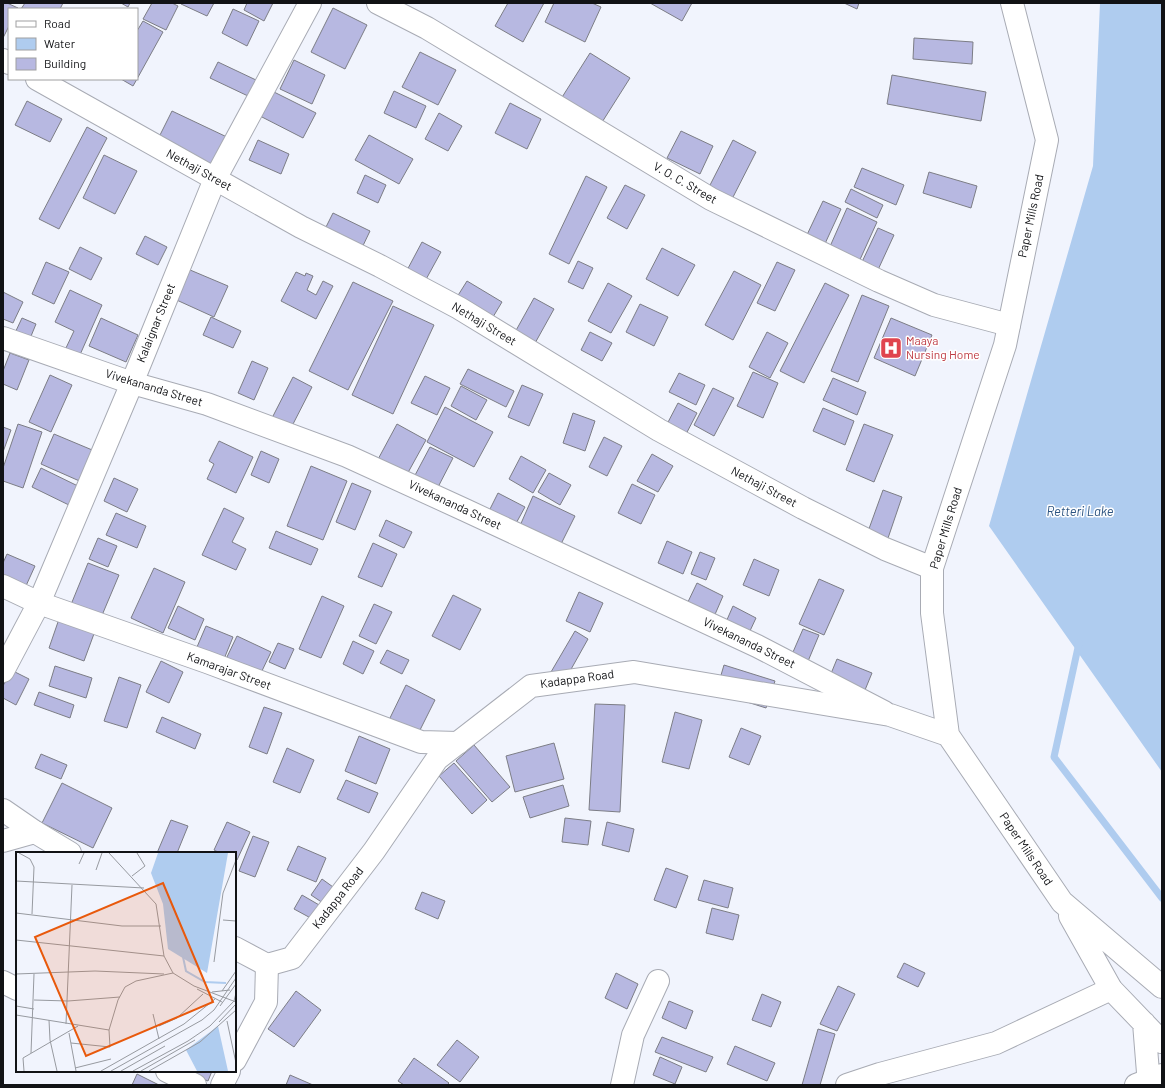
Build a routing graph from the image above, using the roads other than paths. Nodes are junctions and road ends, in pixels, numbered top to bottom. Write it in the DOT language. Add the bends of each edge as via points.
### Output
graph roads {
  1 [pos="310,3"];
  2 [pos="378,3"];
  3 [pos="1012,3"];
  4 [pos="39,80"];
  5 [pos="215,179"];
  6 [pos="1009,325"];
  7 [pos="3,338"];
  8 [pos="132,383"];
  9 [pos="932,568"];
  10 [pos="3,586"];
  11 [pos="39,603"];
  12 [pos="3,671"];
  13 [pos="890,716"];
  14 [pos="948,735"];
  15 [pos="458,743"];
  16 [pos="3,810"];
  17 [pos="35,832"];
  18 [pos="3,841"];
  19 [pos="68,852"];
  20 [pos="1062,902"];
  21 [pos="236,949"];
  22 [pos="267,965"];
  23 [pos="658,980"];
  24 [pos="3,982"];
  25 [pos="1162,987"];
  26 [pos="16,988"];
  27 [pos="1111,989"];
  28 [pos="1144,1024"];
  29 [pos="1162,1042"];
  30 [pos="236,1058"];
  31 [pos="169,1072"];
  32 [pos="228,1072"];
  33 [pos="1149,1081"];
  34 [pos="195,1085"];
  35 [pos="222,1085"];
  36 [pos="622,1085"];
  37 [pos="847,1085"];
  1 -- 5 [label="street, Kalaignar Street"];
  2 -- 6 [label="street, V. O. C. Street" via="427,28 711,199 934,305"];
  3 -- 6 [label="street, Paper Mills Road" via="1047,140"];
  4 -- 5 [label="street, Nethaji Street"];
  5 -- 8 [label="street, Kalaignar Street"];
  5 -- 9 [label="street, Nethaji Street" via="301,227 459,308 673,438 803,508 885,549"];
  6 -- 9 [label="street, Paper Mills Road" via="1005,345"];
  7 -- 8 [label="street, Vivekananda Street"];
  8 -- 11 [label="street, Kalaignar Street"];
  8 -- 13 [label="street, Vivekananda Street" via="207,404 347,456 750,643"];
  9 -- 14 [label="street, Paper Mills Road" via="932,613"];
  10 -- 11 [label="street, Kamarajar Street"];
  11 -- 12 [label="street, Kalaignar Street"];
  11 -- 15 [label="street, Kamarajar Street" via="207,662 421,742"];
  13 -- 14 [label="street, Kadappa Road"];
  13 -- 15 [label="street, Kadappa Road" via="634,672 531,686"];
  14 -- 20 [label="street, Paper Mills Road"];
  15 -- 22 [label="street, Kadappa Road" via="437,759 374,851 292,958"];
  16 -- 17 [label="street"];
  17 -- 18 [label="street"];
  17 -- 19 [label="street"];
  20 -- 25 [label="street, Paper Mills Road"];
  20 -- 27 [label="street"];
  21 -- 22 [label="street"];
  22 -- 30 [label="street" via="266,1002"];
  23 -- 36 [label="street" via="633,1035"];
  24 -- 26 [label="street"];
  27 -- 28 [label="street"];
  27 -- 37 [label="street" via="996,1043"];
  28 -- 29 [label="street"];
  28 -- 33 [label="street"];
  31 -- 34 [label="street"];
  32 -- 35 [label="street"];
}
